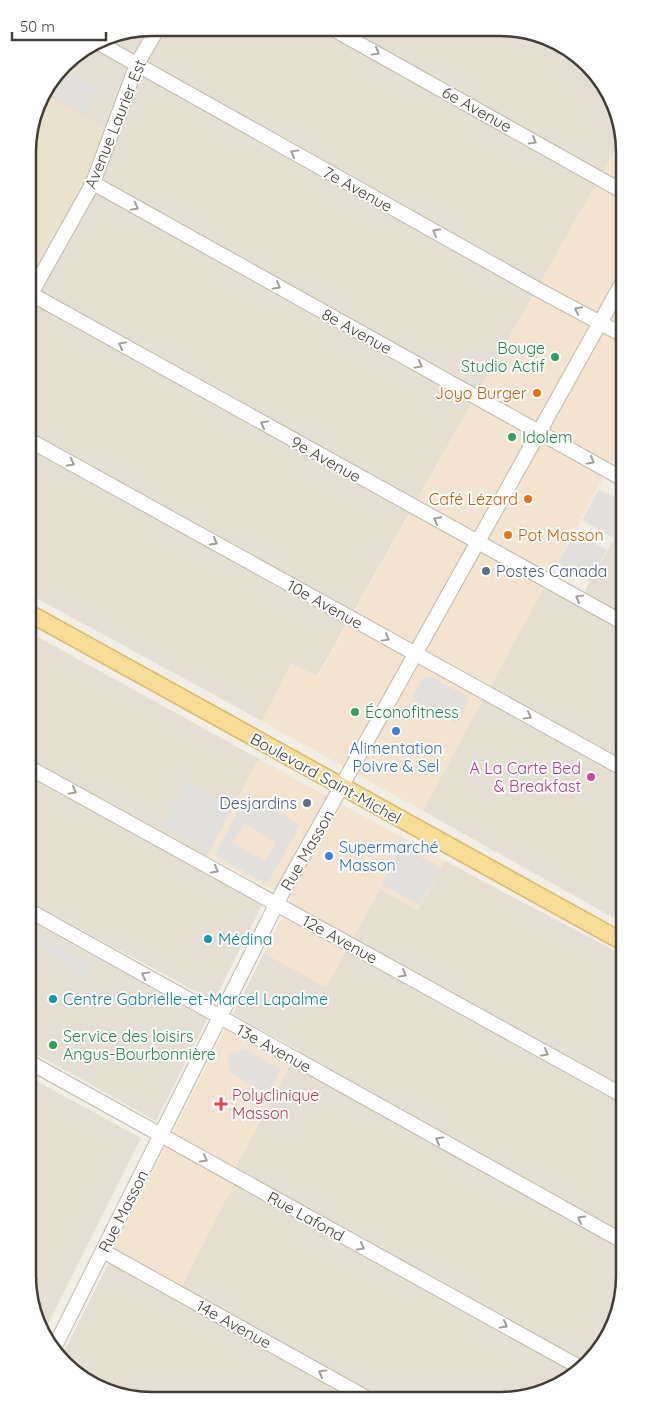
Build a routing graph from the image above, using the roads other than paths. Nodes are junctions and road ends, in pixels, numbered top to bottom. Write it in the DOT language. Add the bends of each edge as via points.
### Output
graph roads {
  1 [pos="153,36"];
  2 [pos="345,36"];
  3 [pos="105,46"];
  4 [pos="137,64"];
  5 [pos="93,183"];
  6 [pos="616,188"];
  7 [pos="36,286"];
  8 [pos="616,294"];
  9 [pos="36,300"];
  10 [pos="601,323"];
  11 [pos="616,331"];
  12 [pos="539,432"];
  13 [pos="36,444"];
  14 [pos="616,475"];
  15 [pos="478,542"];
  16 [pos="36,617"];
  17 [pos="616,619"];
  18 [pos="416,654"];
  19 [pos="616,765"];
  20 [pos="36,771"];
  21 [pos="342,787"];
  22 [pos="277,903"];
  23 [pos="36,914"];
  24 [pos="616,938"];
  25 [pos="219,1017"];
  26 [pos="36,1066"];
  27 [pos="616,1092"];
  28 [pos="161,1136"];
  29 [pos="616,1238"];
  30 [pos="103,1252"];
  31 [pos="57,1342"];
  32 [pos="574,1364"];
  33 [pos="356,1392"];
  1 -- 4 [label="street, Avenue Laurier Est"];
  2 -- 6 [label="street, 6e Avenue, one-way"];
  3 -- 4 [label="street, 7e Avenue"];
  4 -- 5 [label="street, Avenue Laurier Est"];
  10 -- 4 [label="street, 7e Avenue, one-way"];
  5 -- 7 [label="street, Avenue Laurier Est"];
  5 -- 12 [label="street, 8e Avenue, one-way"];
  8 -- 10 [label="street, Rue Masson"];
  15 -- 9 [label="street, 9e Avenue, one-way"];
  10 -- 11 [label="street, 7e Avenue"];
  10 -- 12 [label="street, Rue Masson"];
  12 -- 14 [label="street, 8e Avenue, one-way"];
  12 -- 15 [label="street, Rue Masson"];
  13 -- 18 [label="street, 10e Avenue, one-way"];
  17 -- 15 [label="street, 9e Avenue, one-way"];
  15 -- 18 [label="street, Rue Masson"];
  16 -- 21 [label="main road, Boulevard Saint-Michel"];
  18 -- 19 [label="street, 10e Avenue, one-way"];
  18 -- 21 [label="street, Rue Masson"];
  20 -- 22 [label="street, 12e Avenue, one-way"];
  21 -- 22 [label="street, Rue Masson"];
  21 -- 24 [label="main road, Boulevard Saint-Michel"];
  22 -- 25 [label="street, Rue Masson"];
  22 -- 27 [label="street, 12e Avenue, one-way"];
  25 -- 23 [label="street, 13e Avenue, one-way"];
  25 -- 28 [label="street, Rue Masson"];
  29 -- 25 [label="street, 13e Avenue, one-way"];
  26 -- 28 [label="street, Rue Lafond"];
  28 -- 30 [label="street, Rue Masson"];
  28 -- 32 [label="street, Rue Lafond, one-way"];
  30 -- 31 [label="street, Rue Masson"];
  33 -- 30 [label="street, 14e Avenue, one-way"];
}
